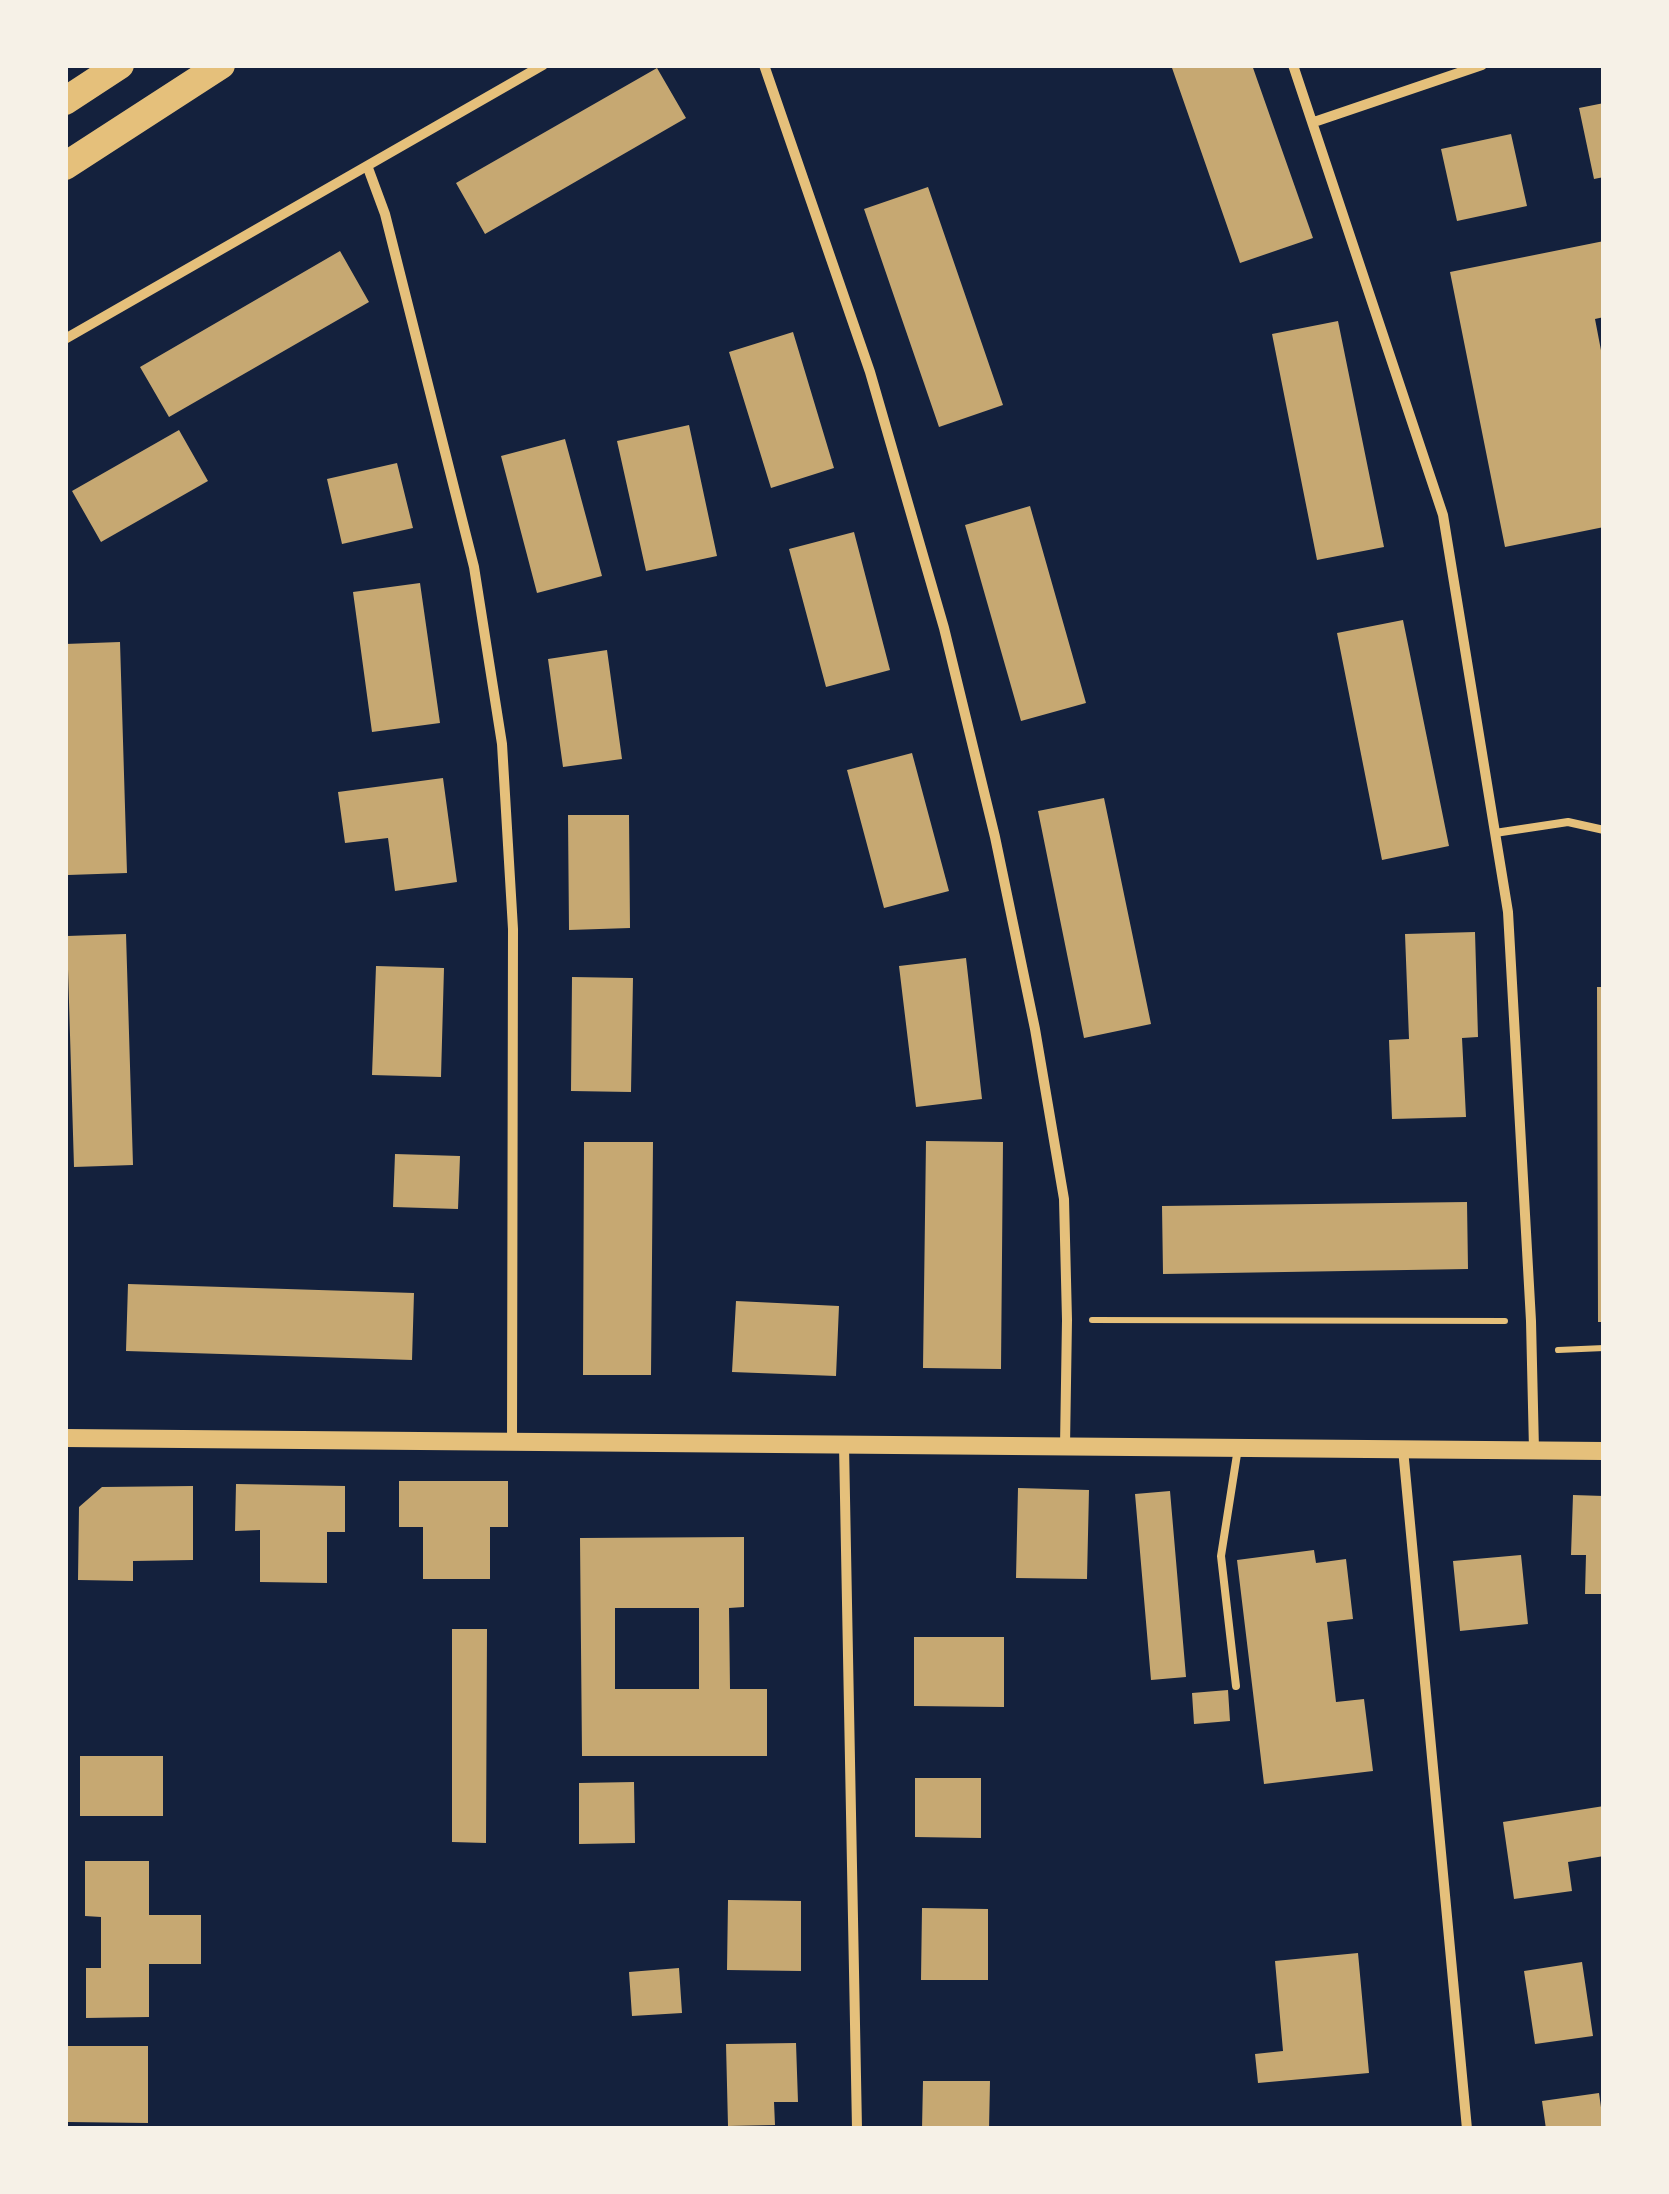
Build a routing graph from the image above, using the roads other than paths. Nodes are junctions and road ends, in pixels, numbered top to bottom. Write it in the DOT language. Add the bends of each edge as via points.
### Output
graph roads {
  1 [pos="120,65"];
  2 [pos="221,65"];
  3 [pos="543,65"];
  4 [pos="764,65"];
  5 [pos="1293,65"];
  6 [pos="1482,65"];
  7 [pos="73,96"];
  8 [pos="1314,122"];
  9 [pos="74,160"];
  10 [pos="368,168"];
  11 [pos="65,340"];
  12 [pos="1604,830"];
  13 [pos="1495,833"];
  14 [pos="65,1438"];
  15 [pos="512,1442"];
  16 [pos="844,1445"];
  17 [pos="1065,1446"];
  18 [pos="1238,1448"];
  19 [pos="1403,1449"];
  20 [pos="1534,1450"];
  21 [pos="1604,1450"];
  22 [pos="1236,1686"];
  23 [pos="857,2129"];
  24 [pos="1467,2129"];
  1 -- 7 [label="highway"];
  2 -- 9 [label="highway"];
  3 -- 10 [label="street"];
  4 -- 17 [label="street" via="870,372 990,818 1064,1199"];
  5 -- 8 [label="street"];
  6 -- 8 [label="street"];
  8 -- 13 [label="street" via="1443,515"];
  10 -- 11 [label="street"];
  10 -- 15 [label="street" via="474,567 502,744 513,930"];
  12 -- 13 [label="lane" via="1568,822"];
  13 -- 20 [label="street" via="1508,912"];
  14 -- 15 [label="street"];
  15 -- 16 [label="street"];
  16 -- 17 [label="street"];
  16 -- 23 [label="street"];
  17 -- 18 [label="street"];
  18 -- 19 [label="street"];
  18 -- 22 [label="lane" via="1221,1556"];
  19 -- 20 [label="street"];
  19 -- 24 [label="street"];
  20 -- 21 [label="street"];
}
